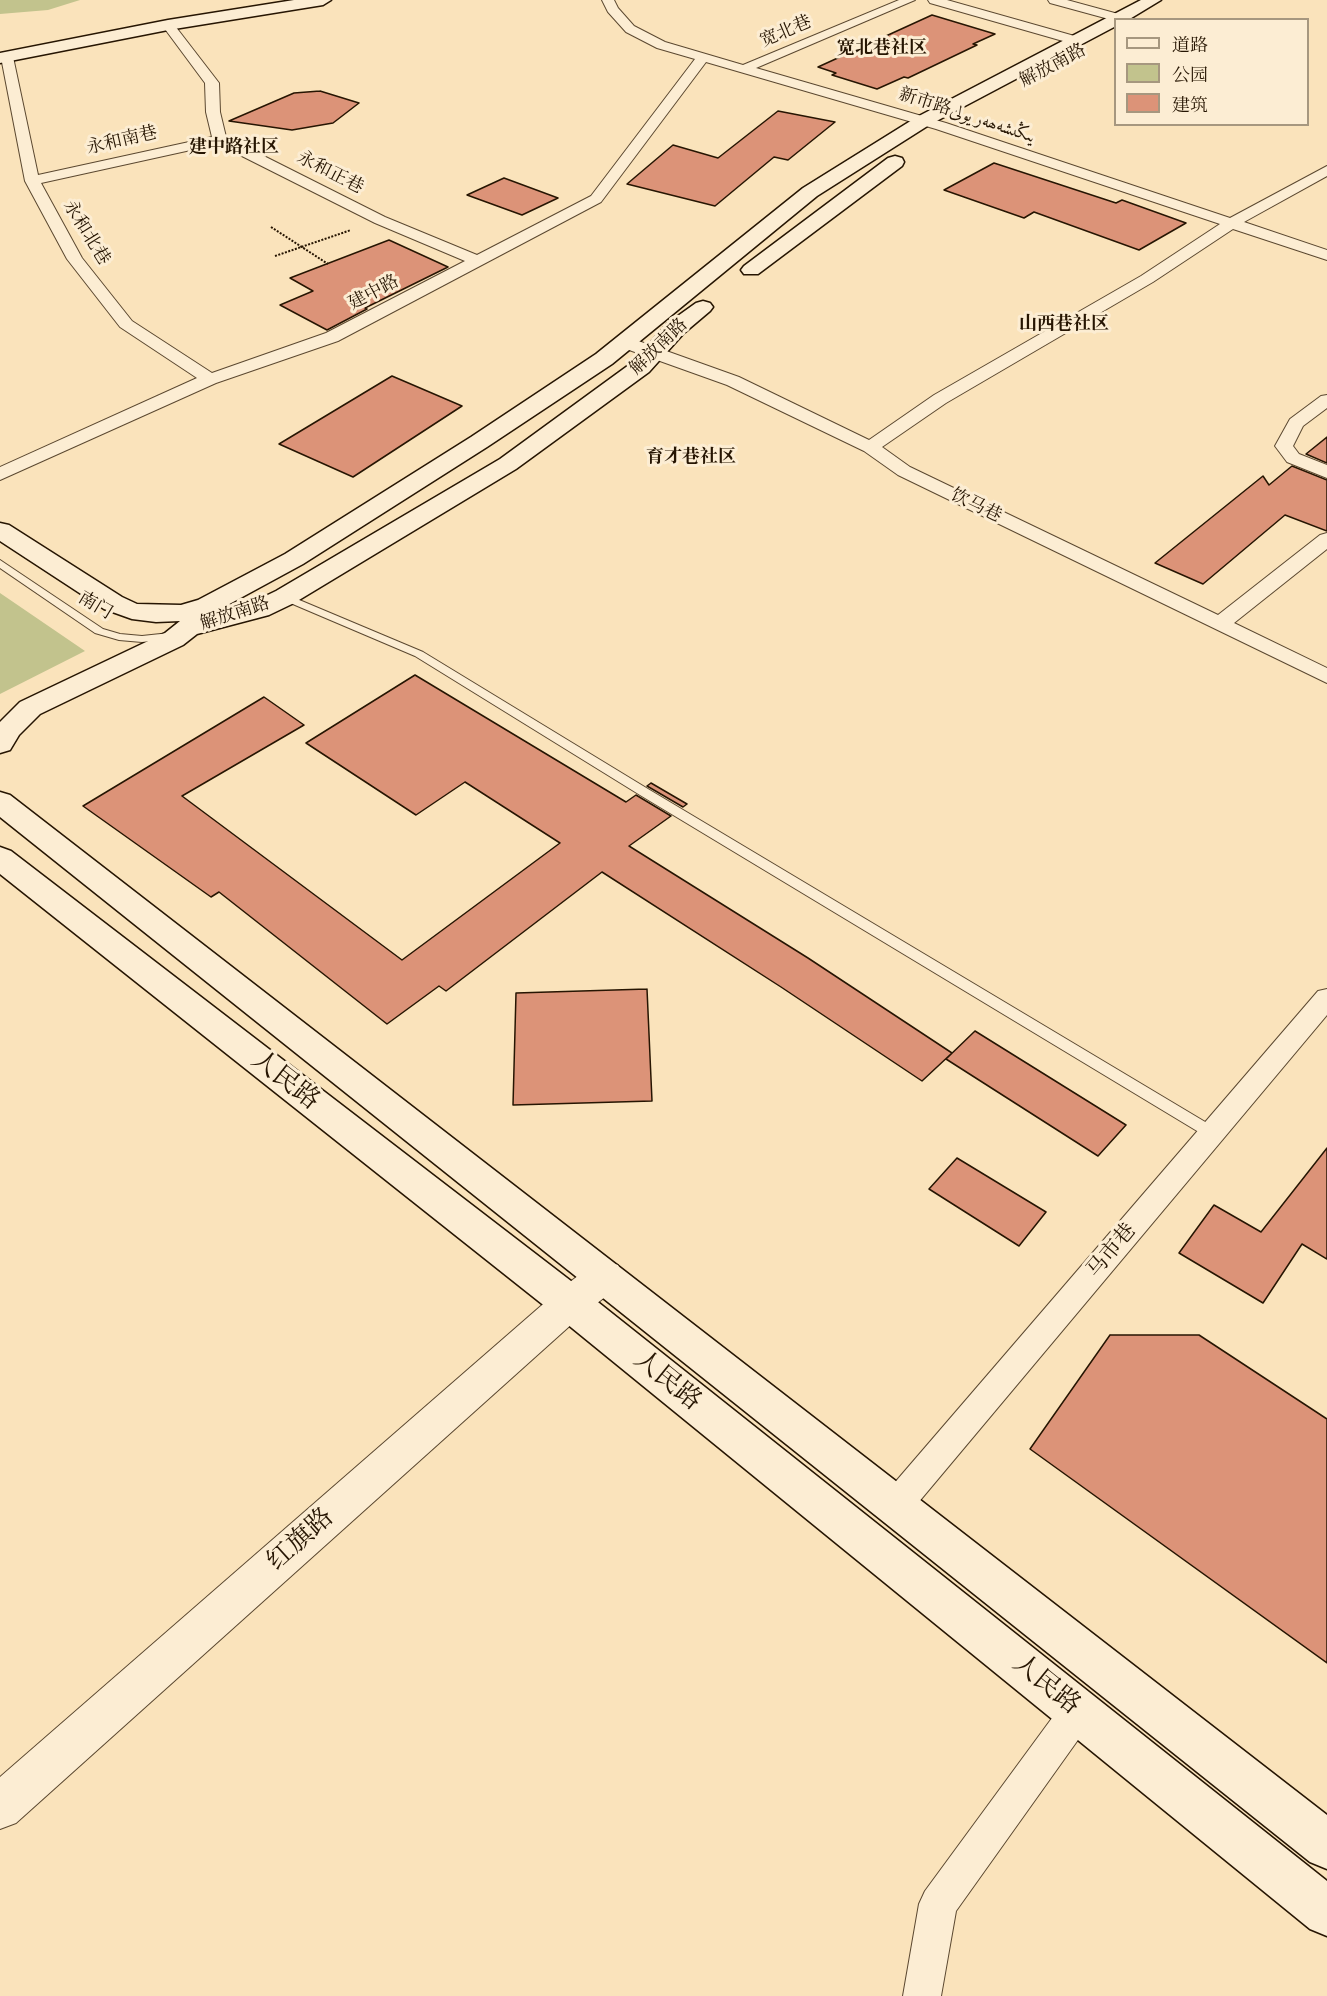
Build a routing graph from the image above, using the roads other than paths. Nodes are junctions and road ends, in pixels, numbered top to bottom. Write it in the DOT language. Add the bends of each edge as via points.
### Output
graph roads {
  1 [pos="323,0"];
  2 [pos="608,0"];
  3 [pos="909,0"];
  4 [pos="934,0"];
  5 [pos="1054,0"];
  6 [pos="1162,2"];
  7 [pos="1131,18"];
  8 [pos="1143,18"];
  9 [pos="1114,24"];
  10 [pos="168,25"];
  11 [pos="1114,26"];
  12 [pos="1114,27"];
  13 [pos="1074,40"];
  14 [pos="4,57"];
  15 [pos="703,57"];
  16 [pos="744,69"];
  17 [pos="932,124"];
  18 [pos="220,139"];
  19 [pos="1327,170"];
  20 [pos="32,181"];
  21 [pos="1232,223"];
  22 [pos="1327,255"];
  23 [pos="477,261"];
  24 [pos="737,281"];
  25 [pos="719,295"];
  26 [pos="624,342"];
  27 [pos="654,353"];
  28 [pos="210,379"];
  29 [pos="1327,400"];
  30 [pos="870,447"];
  31 [pos="1327,472"];
  32 [pos="0,474"];
  33 [pos="0,530"];
  34 [pos="1327,539"];
  35 [pos="0,563"];
  36 [pos="228,595"];
  37 [pos="285,597"];
  38 [pos="113,603"];
  39 [pos="1220,624"];
  40 [pos="185,629"];
  41 [pos="1327,676"];
  42 [pos="0,744"];
  43 [pos="7,804"];
  44 [pos="2,863"];
  45 [pos="1327,998"];
  46 [pos="1212,1133"];
  47 [pos="605,1276"];
  48 [pos="570,1303"];
  49 [pos="897,1505"];
  50 [pos="1078,1711"];
  51 [pos="0,1807"];
  52 [pos="1327,1845"];
  53 [pos="1327,1912"];
  54 [pos="922,1996"];
  1 -- 10 [label="main road"];
  2 -- 15 [label="street, 新市路يىڭىشەھەر يولى" via="630,29 661,45"];
  3 -- 16 [label="street, 宽北巷"];
  4 -- 13 [label="street"];
  5 -- 9 [label="street"];
  6 -- 7 [label="main road, 解放南路"];
  6 -- 8 [label="main road, 解放南路"];
  10 -- 14 [label="main road"];
  10 -- 18 [label="street" via="212,83 213,112"];
  11 -- 13 [label="main road, 解放南路"];
  12 -- 17 [label="main road, 解放南路"];
  13 -- 17 [label="main road, 解放南路"];
  14 -- 20 [label="street, 永和北巷"];
  15 -- 16 [label="street, 新市路يىڭىشەھەر يولى"];
  15 -- 23 [label="street, 建中路" via="596,199"];
  16 -- 17 [label="street, 新市路يىڭىشەھەر يولى"];
  17 -- 21 [label="street, 新市路يىڭىشەھەر يولى"];
  17 -- 24 [label="main road, 解放南路"];
  17 -- 26 [label="main road, 解放南路" via="810,192"];
  18 -- 20 [label="street, 永和南巷"];
  18 -- 23 [label="street, 永和正巷" via="380,220"];
  19 -- 21 [label="street"];
  20 -- 28 [label="street, 永和北巷" via="75,259 126,324"];
  21 -- 22 [label="street, 新市路يىڭىشەھەر يولى"];
  21 -- 30 [label="street" via="1147,279 940,399"];
  23 -- 28 [label="street, 建中路" via="332,337"];
  25 -- 27 [label="main road, 解放南路" via="676,328"];
  26 -- 27 [label="street, 饮马巷"];
  26 -- 36 [label="main road, 解放南路" via="479,442 294,559"];
  27 -- 30 [label="street, 饮马巷" via="733,381"];
  27 -- 37 [label="main road, 解放南路" via="641,367 508,464"];
  28 -- 32 [label="street, 建中路"];
  29 -- 31 [label="street" via="1296,423 1284,446 1293,458"];
  30 -- 39 [label="street, 饮马巷" via="904,471"];
  33 -- 38 [label="main road, 解放南路"];
  34 -- 39 [label="street"];
  35 -- 40 [label="lane, 南门" via="99,631 142,639 167,638"];
  36 -- 38 [label="main road, 解放南路" via="182,613 132,611"];
  36 -- 40 [label="main road, 解放南路"];
  37 -- 40 [label="main road, 解放南路" via="260,609"];
  37 -- 46 [label="lane" via="420,654"];
  38 -- 40 [label="main road" via="146,621"];
  39 -- 41 [label="street, 饮马巷"];
  40 -- 42 [label="main road, 解放南路" via="174,639 30,708"];
  43 -- 47 [label="main road, 人民路"];
  44 -- 48 [label="main road, 人民路"];
  45 -- 46 [label="street, 马市巷"];
  46 -- 49 [label="street, 马市巷"];
  47 -- 48 [label="street, 红旗路"];
  47 -- 49 [label="main road, 人民路"];
  48 -- 50 [label="main road, 人民路"];
  48 -- 51 [label="street, 红旗路"];
  49 -- 52 [label="main road, 人民路"];
  50 -- 53 [label="main road, 人民路"];
  50 -- 54 [label="street" via="938,1904"];
}
